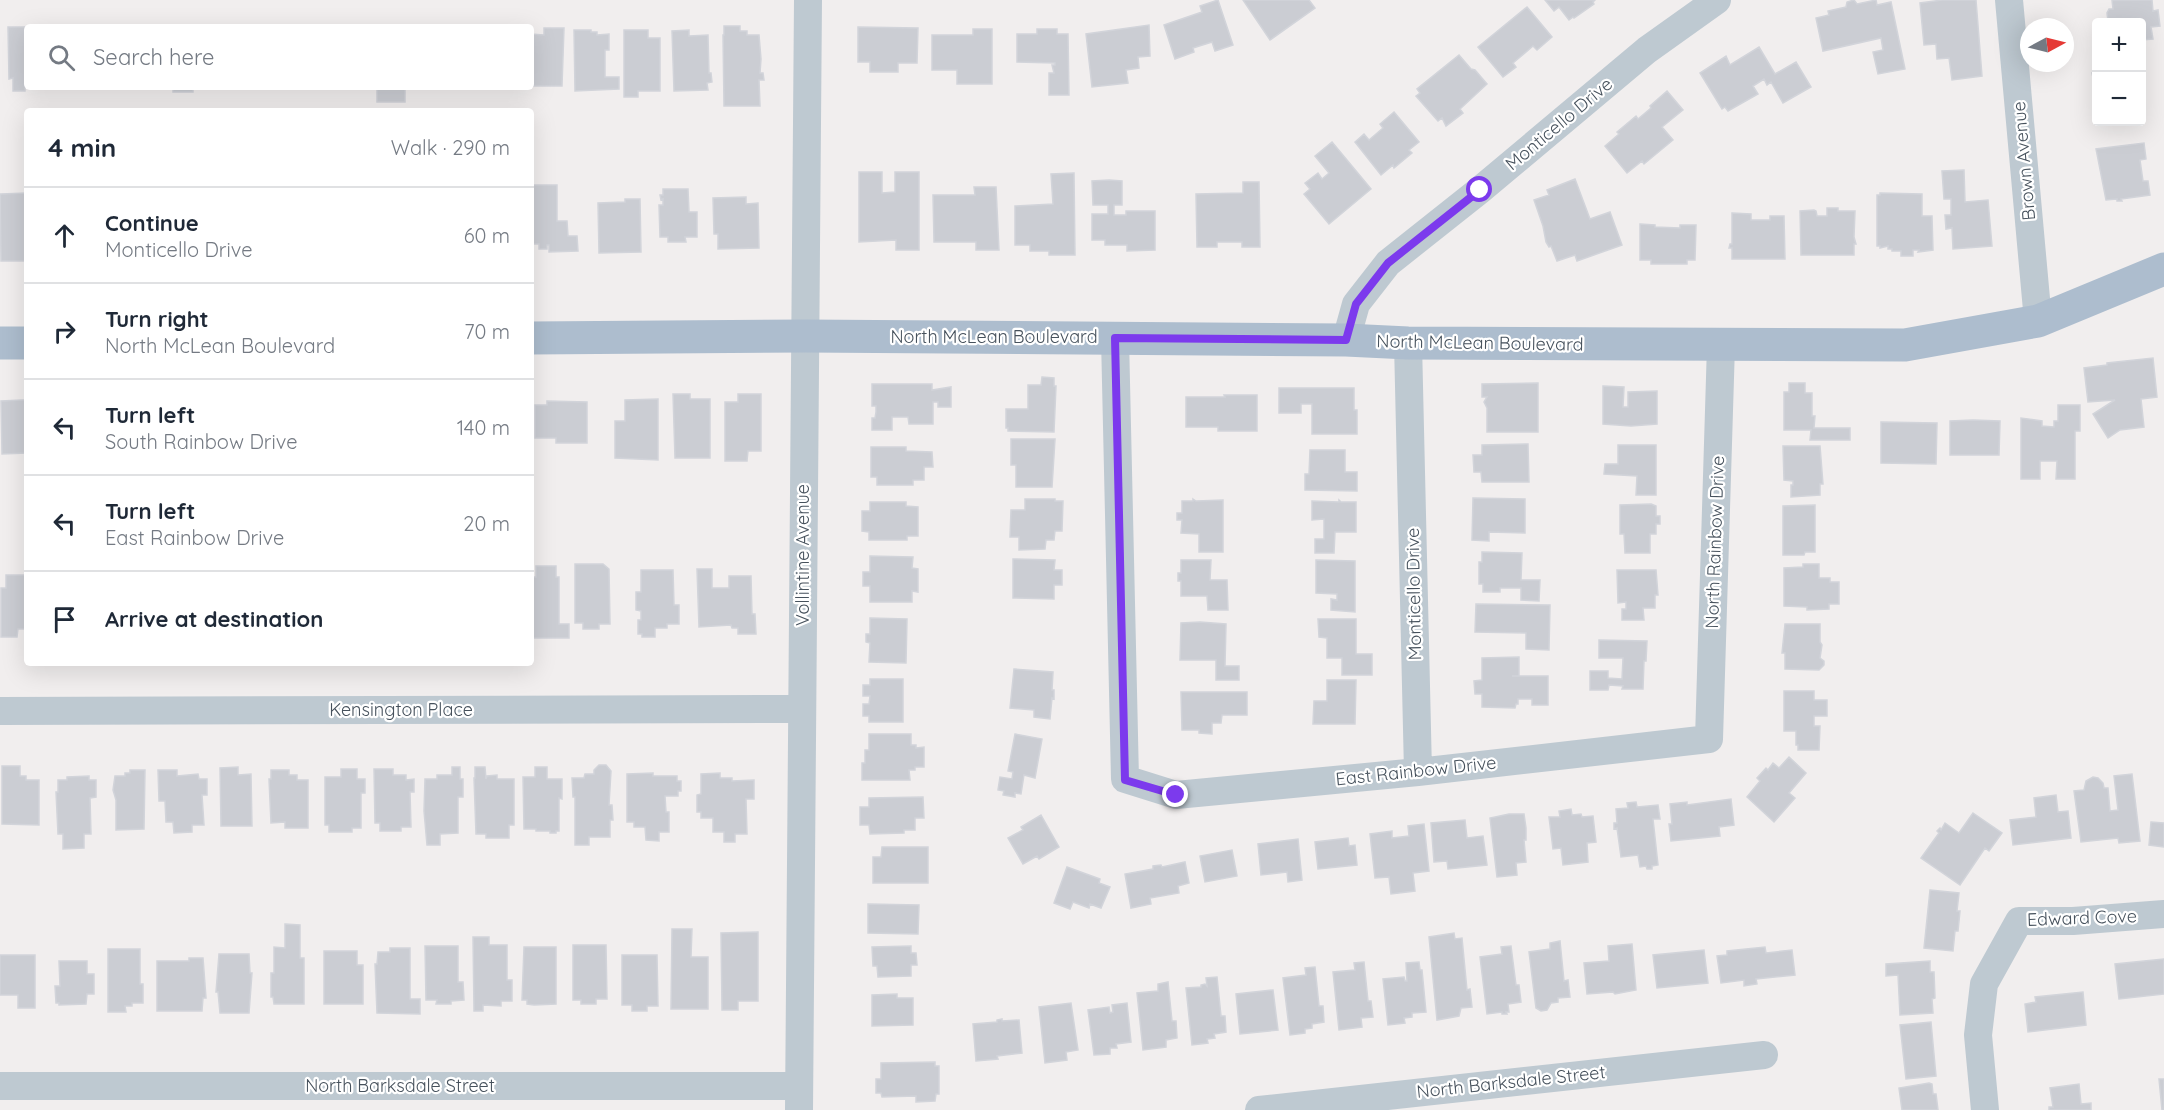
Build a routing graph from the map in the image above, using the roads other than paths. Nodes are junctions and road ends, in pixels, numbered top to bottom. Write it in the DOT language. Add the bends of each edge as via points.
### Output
graph roads {
  1 [pos="808,0"];
  2 [pos="1717,0"];
  3 [pos="2009,0"];
  4 [pos="2164,269"];
  5 [pos="2038,321"];
  6 [pos="805,336"];
  7 [pos="534,338"];
  8 [pos="1115,338"];
  9 [pos="1346,340"];
  10 [pos="0,343"];
  11 [pos="24,343"];
  12 [pos="1408,343"];
  13 [pos="1721,345"];
  14 [pos="802,709"];
  15 [pos="0,711"];
  16 [pos="1709,739"];
  17 [pos="1418,772"];
  18 [pos="2164,914"];
  19 [pos="1764,1055"];
  20 [pos="0,1086"];
  21 [pos="799,1098"];
  22 [pos="1259,1110"];
  23 [pos="1985,1110"];
  1 -- 6 [label="street, Vollintine Avenue"];
  2 -- 9 [label="street, Monticello Drive" via="1647,50 1388,263 1356,304"];
  3 -- 5 [label="street, Brown Avenue"];
  4 -- 5 [label="main road, North McLean Boulevard"];
  5 -- 13 [label="main road, North McLean Boulevard" via="1905,345"];
  6 -- 7 [label="main road, North McLean Boulevard"];
  6 -- 8 [label="main road, North McLean Boulevard"];
  6 -- 14 [label="street, Vollintine Avenue"];
  8 -- 9 [label="main road, North McLean Boulevard"];
  8 -- 17 [label="street, East Rainbow Drive" via="1125,780 1176,795"];
  9 -- 12 [label="main road, North McLean Boulevard"];
  10 -- 11 [label="main road"];
  12 -- 13 [label="main road, North McLean Boulevard"];
  12 -- 17 [label="street, Monticello Drive"];
  13 -- 16 [label="street, North Rainbow Drive"];
  14 -- 15 [label="street, Kensington Place"];
  14 -- 21 [label="street, Vollintine Avenue"];
  16 -- 17 [label="street, East Rainbow Drive"];
  18 -- 23 [label="street, Edward Cove" via="2019,921 1984,984 1978,1035"];
  19 -- 22 [label="street, North Barksdale Street"];
  20 -- 21 [label="street, North Barksdale Street"];
}
